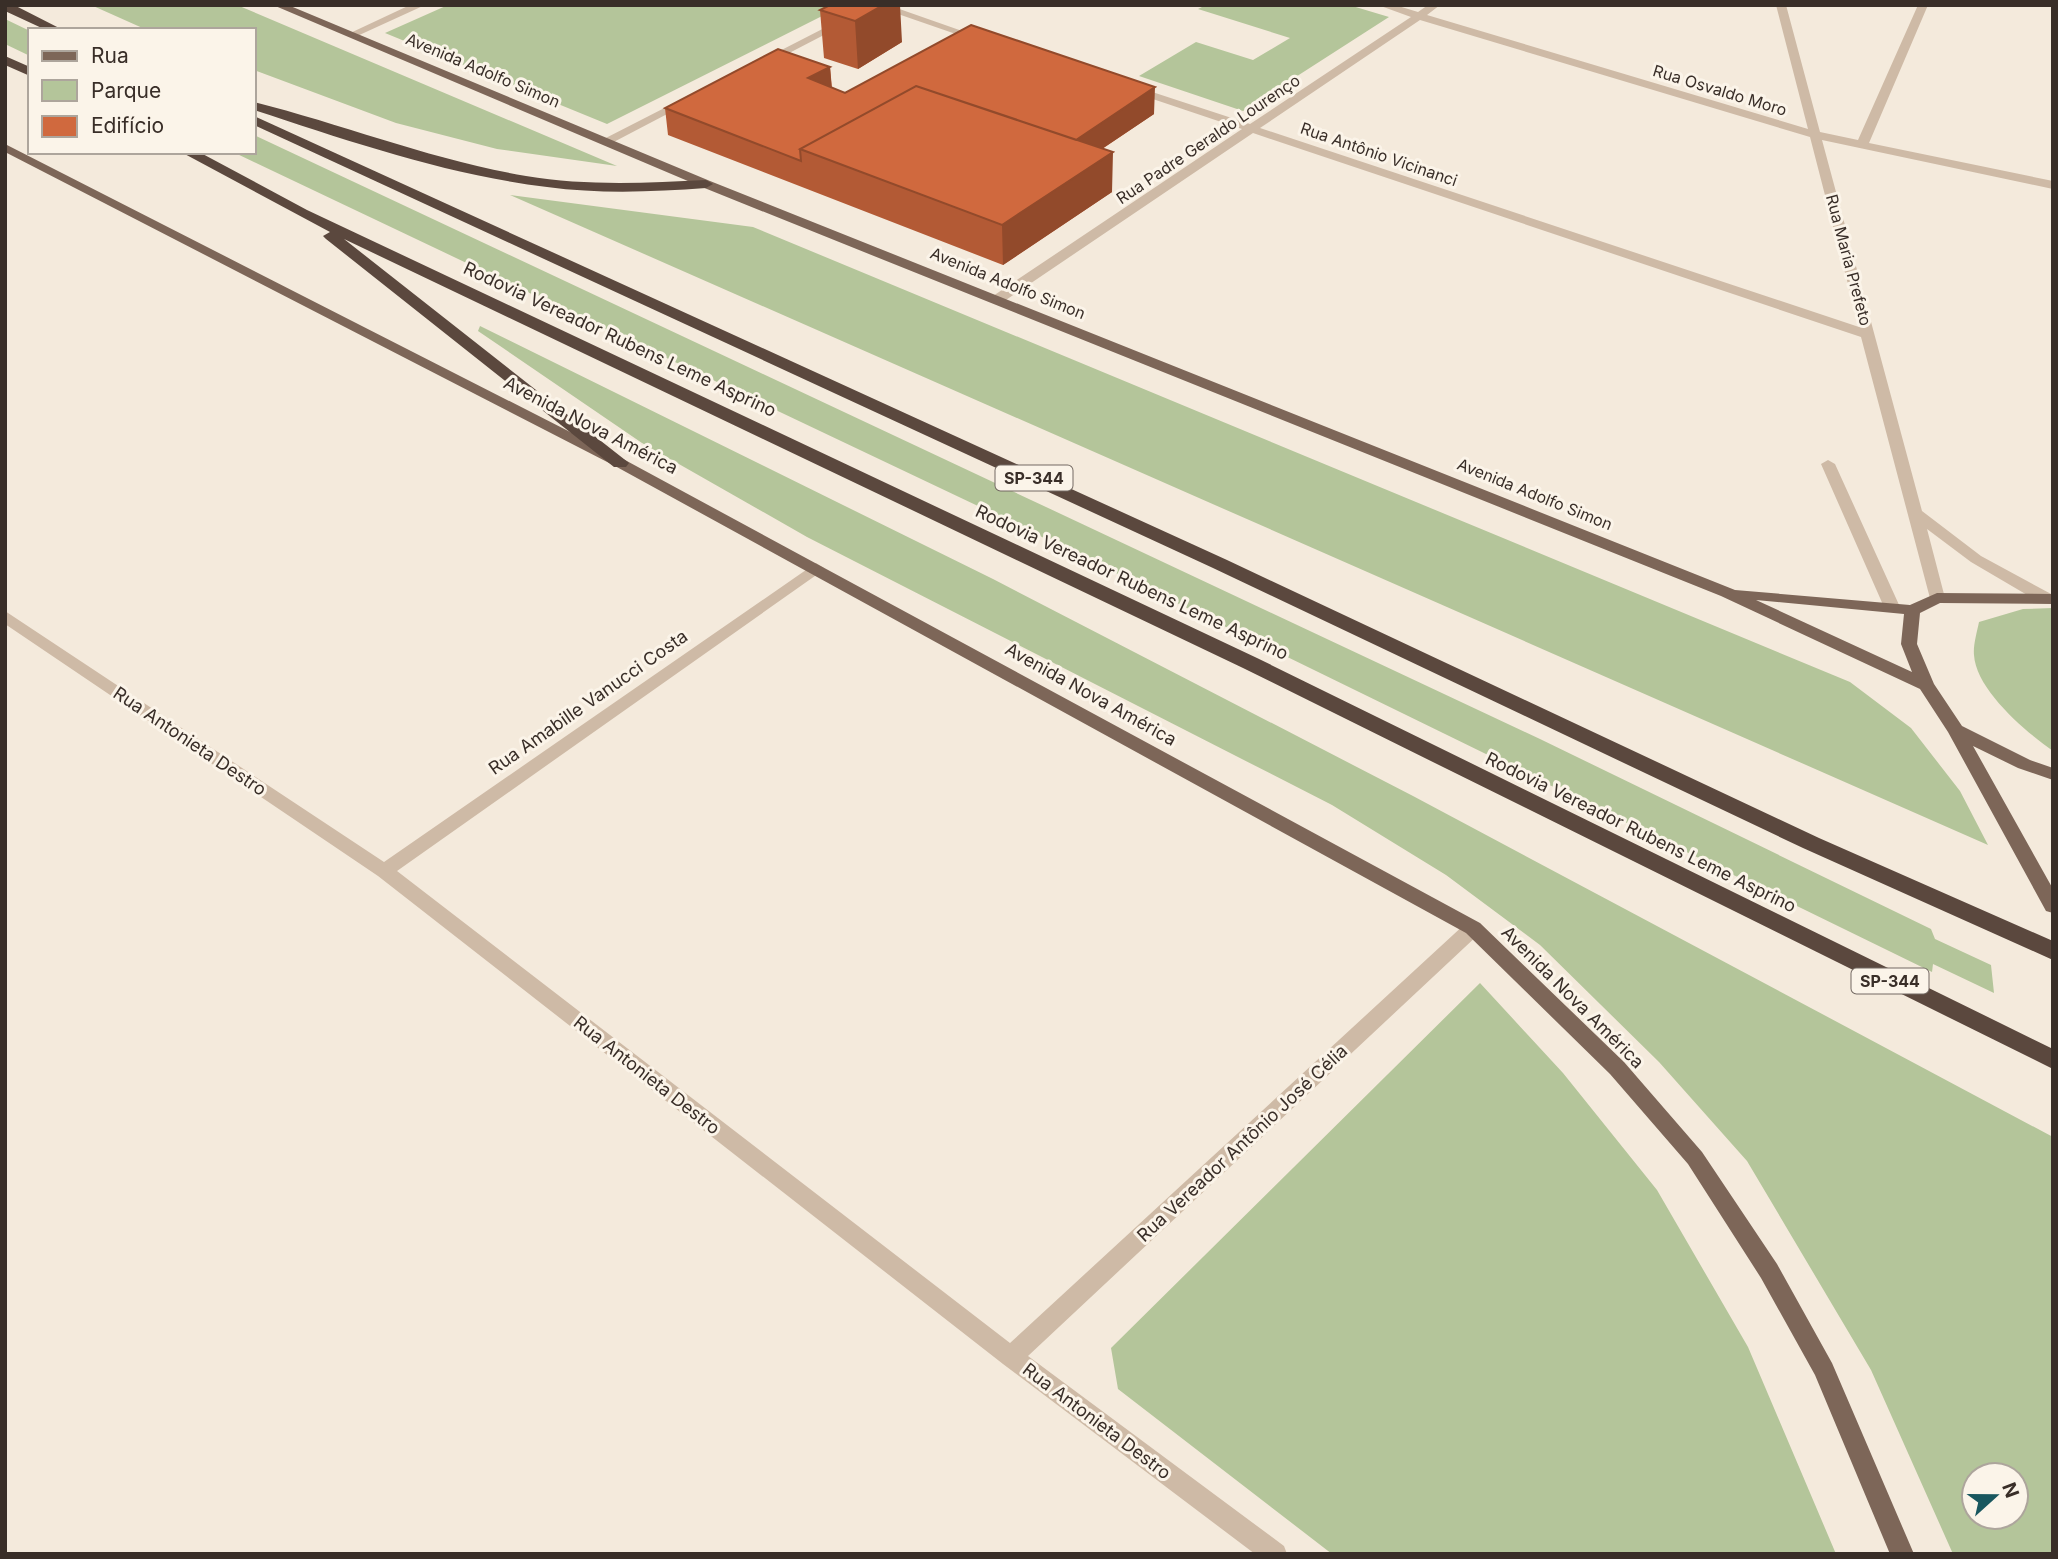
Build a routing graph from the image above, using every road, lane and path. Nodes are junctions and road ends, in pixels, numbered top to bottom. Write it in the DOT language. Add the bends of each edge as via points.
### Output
graph roads {
  1 [pos="278,5"];
  2 [pos="420,5"];
  3 [pos="877,5"];
  4 [pos="1383,5"];
  5 [pos="1435,5"];
  6 [pos="1781,5"];
  7 [pos="1923,5"];
  8 [pos="5,6"];
  9 [pos="864,12"];
  10 [pos="1419,16"];
  11 [pos="852,18"];
  12 [pos="53,28"];
  13 [pos="351,35"];
  14 [pos="1000,45"];
  15 [pos="5,60"];
  16 [pos="753,67"];
  17 [pos="28,71"];
  18 [pos="1119,85"];
  19 [pos="703,92"];
  20 [pos="256,107"];
  21 [pos="256,121"];
  22 [pos="1252,128"];
  23 [pos="1816,135"];
  24 [pos="604,142"];
  25 [pos="1862,145"];
  26 [pos="5,147"];
  27 [pos="192,154"];
  28 [pos="706,184"];
  29 [pos="2053,185"];
  30 [pos="302,213"];
  31 [pos="998,299"];
  32 [pos="1870,335"];
  33 [pos="620,463"];
  34 [pos="1828,464"];
  35 [pos="1916,514"];
  36 [pos="816,568"];
  37 [pos="1727,592"];
  38 [pos="1937,598"];
  39 [pos="2050,599"];
  40 [pos="1892,607"];
  41 [pos="1912,610"];
  42 [pos="5,616"];
  43 [pos="1926,685"];
  44 [pos="1956,730"];
  45 [pos="2053,774"];
  46 [pos="384,871"];
  47 [pos="2051,895"];
  48 [pos="1473,928"];
  49 [pos="2053,951"];
  50 [pos="2053,1060"];
  51 [pos="1011,1357"];
  52 [pos="1275,1554"];
  53 [pos="1902,1554"];
  1 -- 13 [label="main road, Avenida Adolfo Simon"];
  2 -- 13 [label="street"];
  3 -- 9 [label="street"];
  3 -- 14 [label="street"];
  4 -- 10 [label="street, Rua Osvaldo Moro"];
  5 -- 10 [label="street, Rua Padre Geraldo Lourenço"];
  6 -- 23 [label="street, Rua Maria Prefeto"];
  7 -- 25 [label="street"];
  8 -- 12 [label="highway"];
  10 -- 22 [label="street, Rua Padre Geraldo Lourenço"];
  10 -- 23 [label="street, Rua Osvaldo Moro"];
  11 -- 16 [label="street"];
  13 -- 24 [label="main road, Avenida Adolfo Simon"];
  15 -- 17 [label="highway"];
  18 -- 22 [label="street, Rua Antônio Vicinanci"];
  19 -- 24 [label="street"];
  20 -- 28 [label="highway" via="387,148 528,181 645,188"];
  21 -- 49 [label="highway, SP-344"];
  22 -- 31 [label="street, Rua Padre Geraldo Lourenço"];
  22 -- 32 [label="street, Rua Antônio Vicinanci"];
  23 -- 25 [label="street, Rua Osvaldo Moro"];
  23 -- 32 [label="street, Rua Maria Prefeto"];
  24 -- 28 [label="main road, Avenida Adolfo Simon"];
  25 -- 29 [label="street, Rua Osvaldo Moro"];
  26 -- 33 [label="main road, Avenida Nova América"];
  27 -- 30 [label="highway, Rodovia Vereador Rubens Leme Asprino / SP-344"];
  28 -- 31 [label="main road, Avenida Adolfo Simon"];
  30 -- 33 [label="highway"];
  30 -- 50 [label="highway, Rodovia Vereador Rubens Leme Asprino / SP-344" via="1250,663"];
  31 -- 37 [label="main road, Avenida Adolfo Simon"];
  32 -- 35 [label="street, Rua Maria Prefeto"];
  33 -- 36 [label="main road, Avenida Nova América"];
  34 -- 40 [label="street"];
  35 -- 38 [label="street, Rua Maria Prefeto"];
  35 -- 39 [label="street" via="1976,559"];
  36 -- 46 [label="street, Rua Amabille Vanucci Costa"];
  36 -- 48 [label="main road, Avenida Nova América"];
  37 -- 40 [label="main road, Avenida Adolfo Simon"];
  37 -- 43 [label="main road, Avenida Adolfo Simon"];
  38 -- 39 [label="main road"];
  38 -- 41 [label="main road"];
  40 -- 41 [label="main road, Avenida Adolfo Simon"];
  41 -- 43 [label="main road" via="1909,644"];
  42 -- 46 [label="street, Rua Antonieta Destro"];
  43 -- 44 [label="main road"];
  44 -- 45 [label="main road"];
  44 -- 47 [label="main road"];
  46 -- 51 [label="street, Rua Antonieta Destro"];
  48 -- 51 [label="street, Rua Vereador Antônio José Célia"];
  48 -- 53 [label="main road, Avenida Nova América" via="1617,1068 1695,1158 1769,1271 1824,1370"];
  51 -- 52 [label="street, Rua Antonieta Destro"];
}
